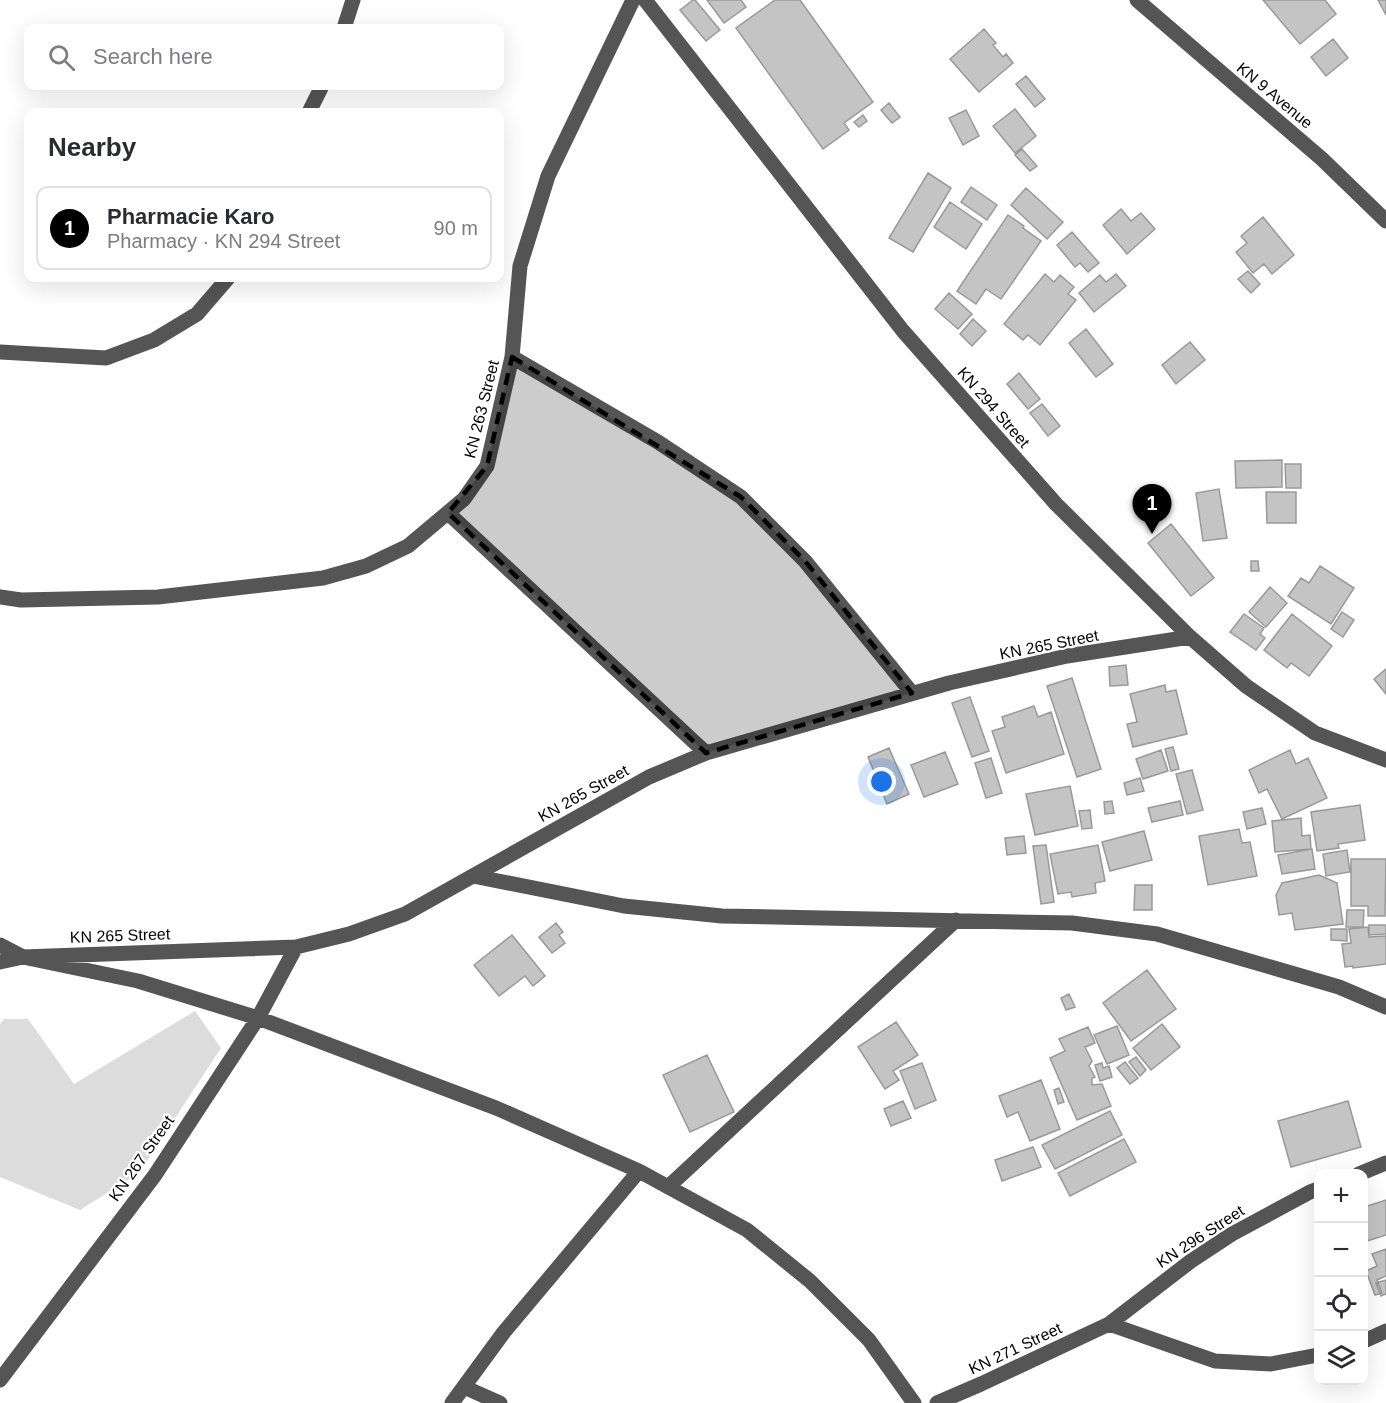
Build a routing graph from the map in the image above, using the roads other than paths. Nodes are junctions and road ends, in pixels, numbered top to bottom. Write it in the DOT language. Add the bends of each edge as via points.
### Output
graph roads {
  1 [pos="353,0"];
  2 [pos="633,0"];
  3 [pos="645,0"];
  4 [pos="1137,0"];
  5 [pos="345,24"];
  6 [pos="320,90"];
  7 [pos="311,108"];
  8 [pos="1386,221"];
  9 [pos="225,282"];
  10 [pos="0,352"];
  11 [pos="512,357"];
  12 [pos="448,513"];
  13 [pos="0,597"];
  14 [pos="1190,637"];
  15 [pos="912,693"];
  16 [pos="706,753"];
  17 [pos="1386,760"];
  18 [pos="473,876"];
  19 [pos="956,920"];
  20 [pos="0,945"];
  21 [pos="296,947"];
  22 [pos="23,957"];
  23 [pos="0,962"];
  24 [pos="1386,1007"];
  25 [pos="258,1018"];
  26 [pos="1386,1163"];
  27 [pos="1368,1170"];
  28 [pos="639,1171"];
  29 [pos="668,1187"];
  30 [pos="1314,1191"];
  31 [pos="1108,1324"];
  32 [pos="1386,1331"];
  33 [pos="1368,1339"];
  34 [pos="1314,1357"];
  35 [pos="0,1380"];
  36 [pos="464,1387"];
  37 [pos="452,1403"];
  38 [pos="500,1403"];
  39 [pos="914,1403"];
  40 [pos="937,1403"];
  1 -- 5 [label="street"];
  2 -- 11 [label="street, KN 263 Street" via="548,176 520,266"];
  3 -- 14 [label="street, KN 294 Street" via="903,331 1056,504"];
  4 -- 8 [label="street, KN 9 Avenue" via="1322,159"];
  6 -- 7 [label="street"];
  9 -- 10 [label="street" via="197,314 154,340 106,358"];
  11 -- 12 [label="street, KN 263 Street" via="487,466 464,499"];
  11 -- 15 [label="street" via="658,442 741,497 805,561"];
  12 -- 13 [label="street, KN 263 Street" via="408,546 366,566 323,578 158,597"];
  12 -- 16 [label="street"];
  14 -- 15 [label="street, KN 265 Street" via="1067,657"];
  14 -- 17 [label="street, KN 294 Street" via="1246,686 1315,733"];
  15 -- 16 [label="street, KN 265 Street"];
  16 -- 18 [label="street, KN 265 Street" via="649,777"];
  18 -- 19 [label="street" via="624,906 722,916"];
  18 -- 21 [label="street, KN 265 Street" via="405,914"];
  19 -- 24 [label="street" via="1072,923 1157,934 1339,987"];
  19 -- 29 [label="street"];
  20 -- 22 [label="street"];
  21 -- 22 [label="street, KN 265 Street"];
  21 -- 25 [label="street, KN 267 Street"];
  22 -- 23 [label="street, KN 265 Street"];
  22 -- 25 [label="street" via="138,981"];
  25 -- 28 [label="street" via="496,1107"];
  25 -- 35 [label="street, KN 267 Street" via="155,1175"];
  26 -- 27 [label="street"];
  28 -- 29 [label="street"];
  28 -- 36 [label="street" via="504,1332"];
  29 -- 39 [label="street" via="747,1230 810,1281 869,1340"];
  30 -- 31 [label="street, KN 296 Street" via="1232,1234"];
  31 -- 34 [label="street" via="1215,1362 1271,1364"];
  31 -- 40 [label="street, KN 271 Street"];
  32 -- 33 [label="street"];
  36 -- 37 [label="street"];
  36 -- 38 [label="street"];
}
